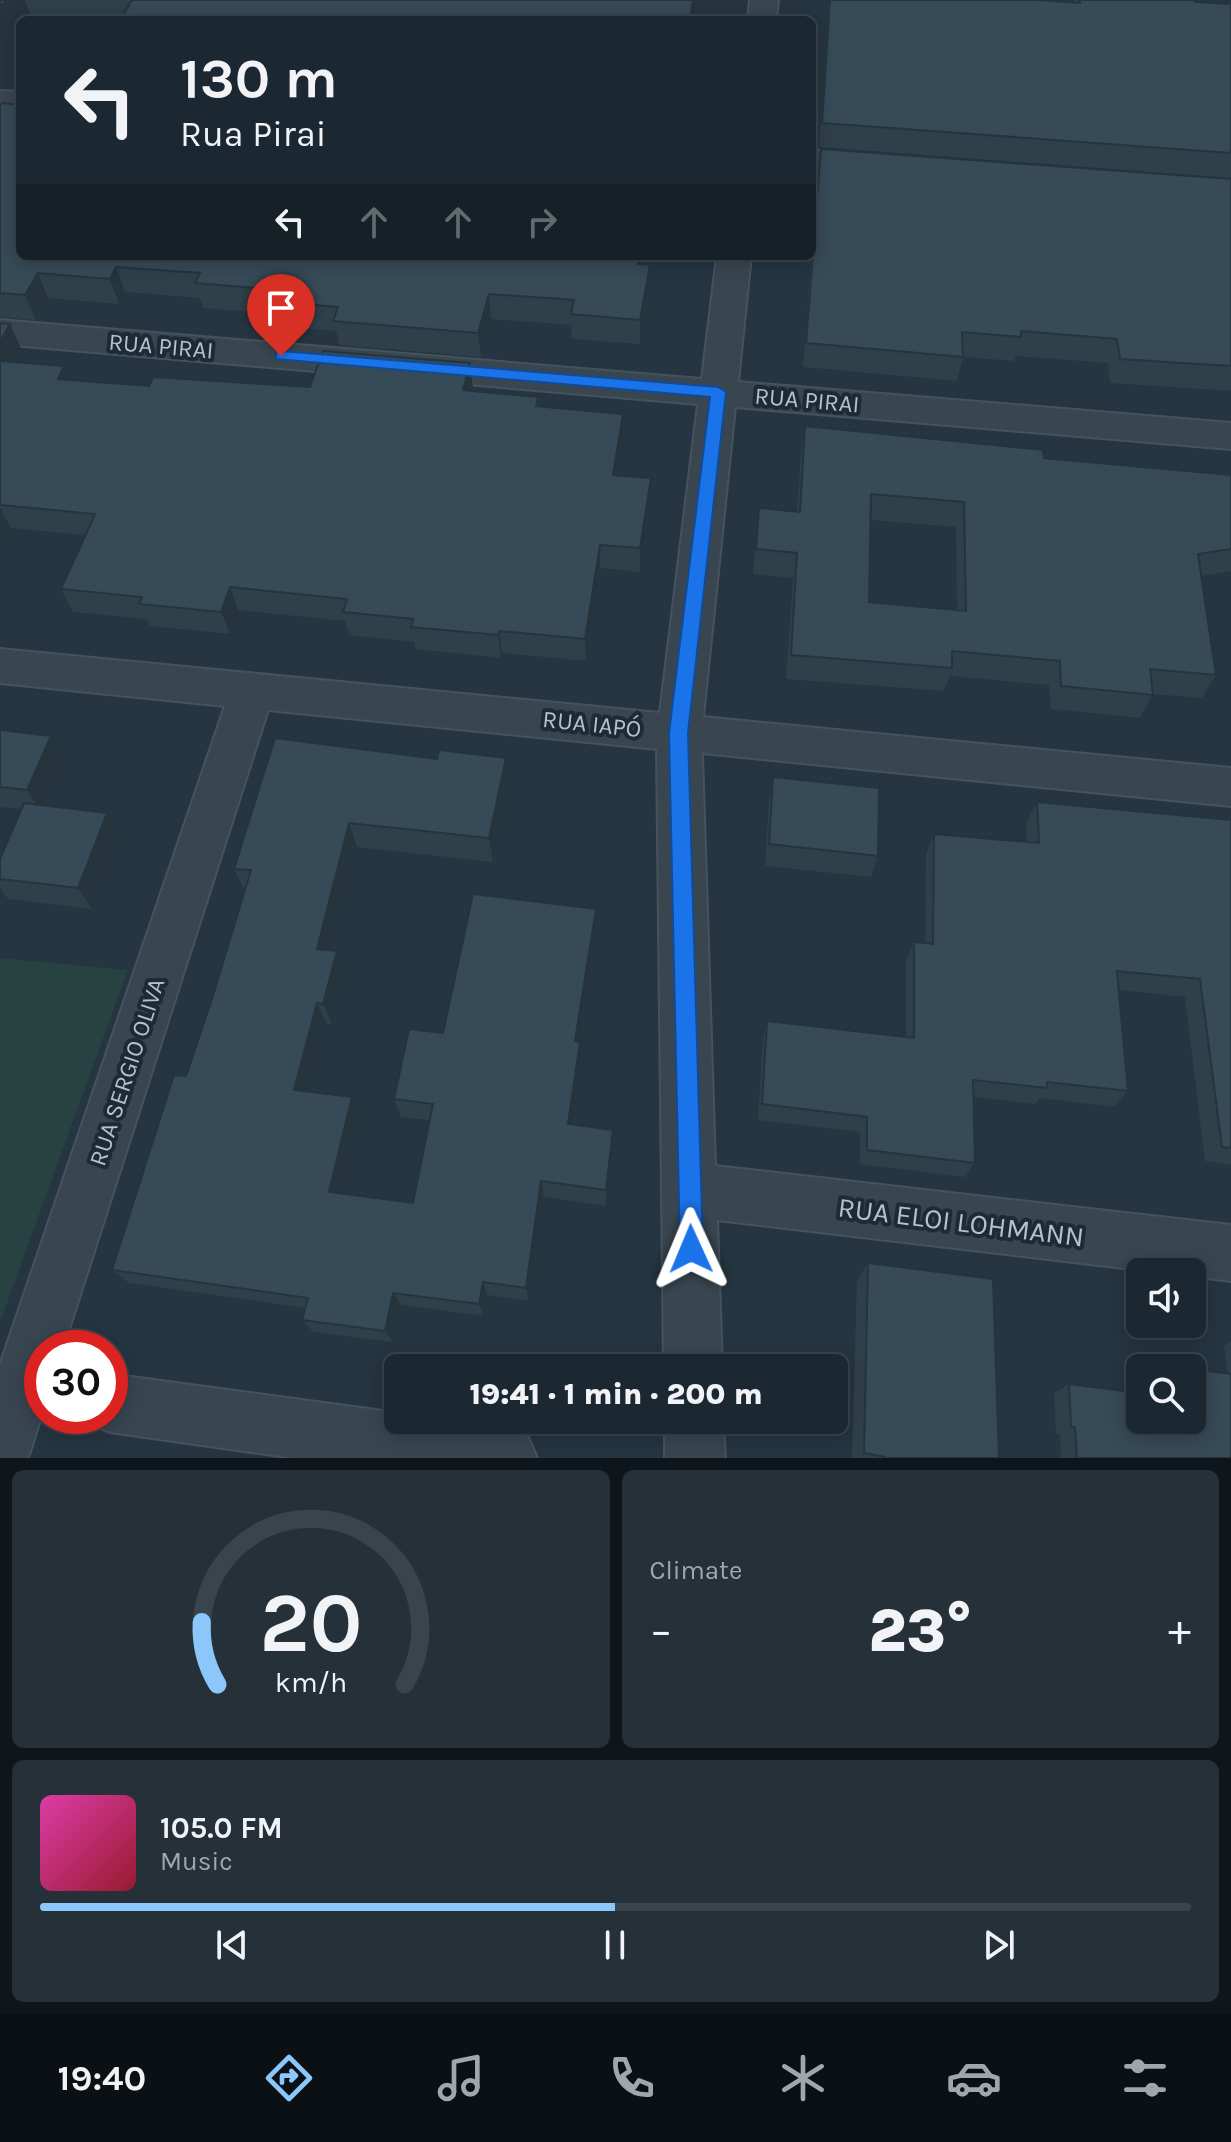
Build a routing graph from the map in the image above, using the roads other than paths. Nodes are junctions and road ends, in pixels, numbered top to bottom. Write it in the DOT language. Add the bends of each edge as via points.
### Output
graph roads {
  1 [pos="816,160"];
  2 [pos="905,167"];
  3 [pos="734,260"];
  4 [pos="0,332"];
  5 [pos="718,392"];
  6 [pos="1231,436"];
  7 [pos="0,666"];
  8 [pos="252,691"];
  9 [pos="679,733"];
  10 [pos="1231,787"];
  11 [pos="690,1190"];
  12 [pos="1231,1253"];
  13 [pos="693,1354"];
  14 [pos="21,1391"];
  15 [pos="128,1405"];
  16 [pos="694,1434"];
  17 [pos="0,1452"];
  18 [pos="507,1458"];
  19 [pos="695,1458"];
  1 -- 2 [label="street"];
  3 -- 5 [label="street"];
  4 -- 5 [label="street, RUA PIRAI"];
  5 -- 6 [label="street, RUA PIRAI"];
  5 -- 9 [label="street"];
  7 -- 8 [label="street, RUA IAPÓ"];
  8 -- 9 [label="street, RUA IAPÓ"];
  8 -- 14 [label="street, RUA SERGIO OLIVA"];
  9 -- 10 [label="street, RUA IAPÓ"];
  9 -- 11 [label="street"];
  11 -- 12 [label="street, RUA ELOI LOHMANN"];
  11 -- 13 [label="street"];
  14 -- 17 [label="street, RUA SERGIO OLIVA"];
  15 -- 18 [label="street"];
  16 -- 19 [label="street"];
}
